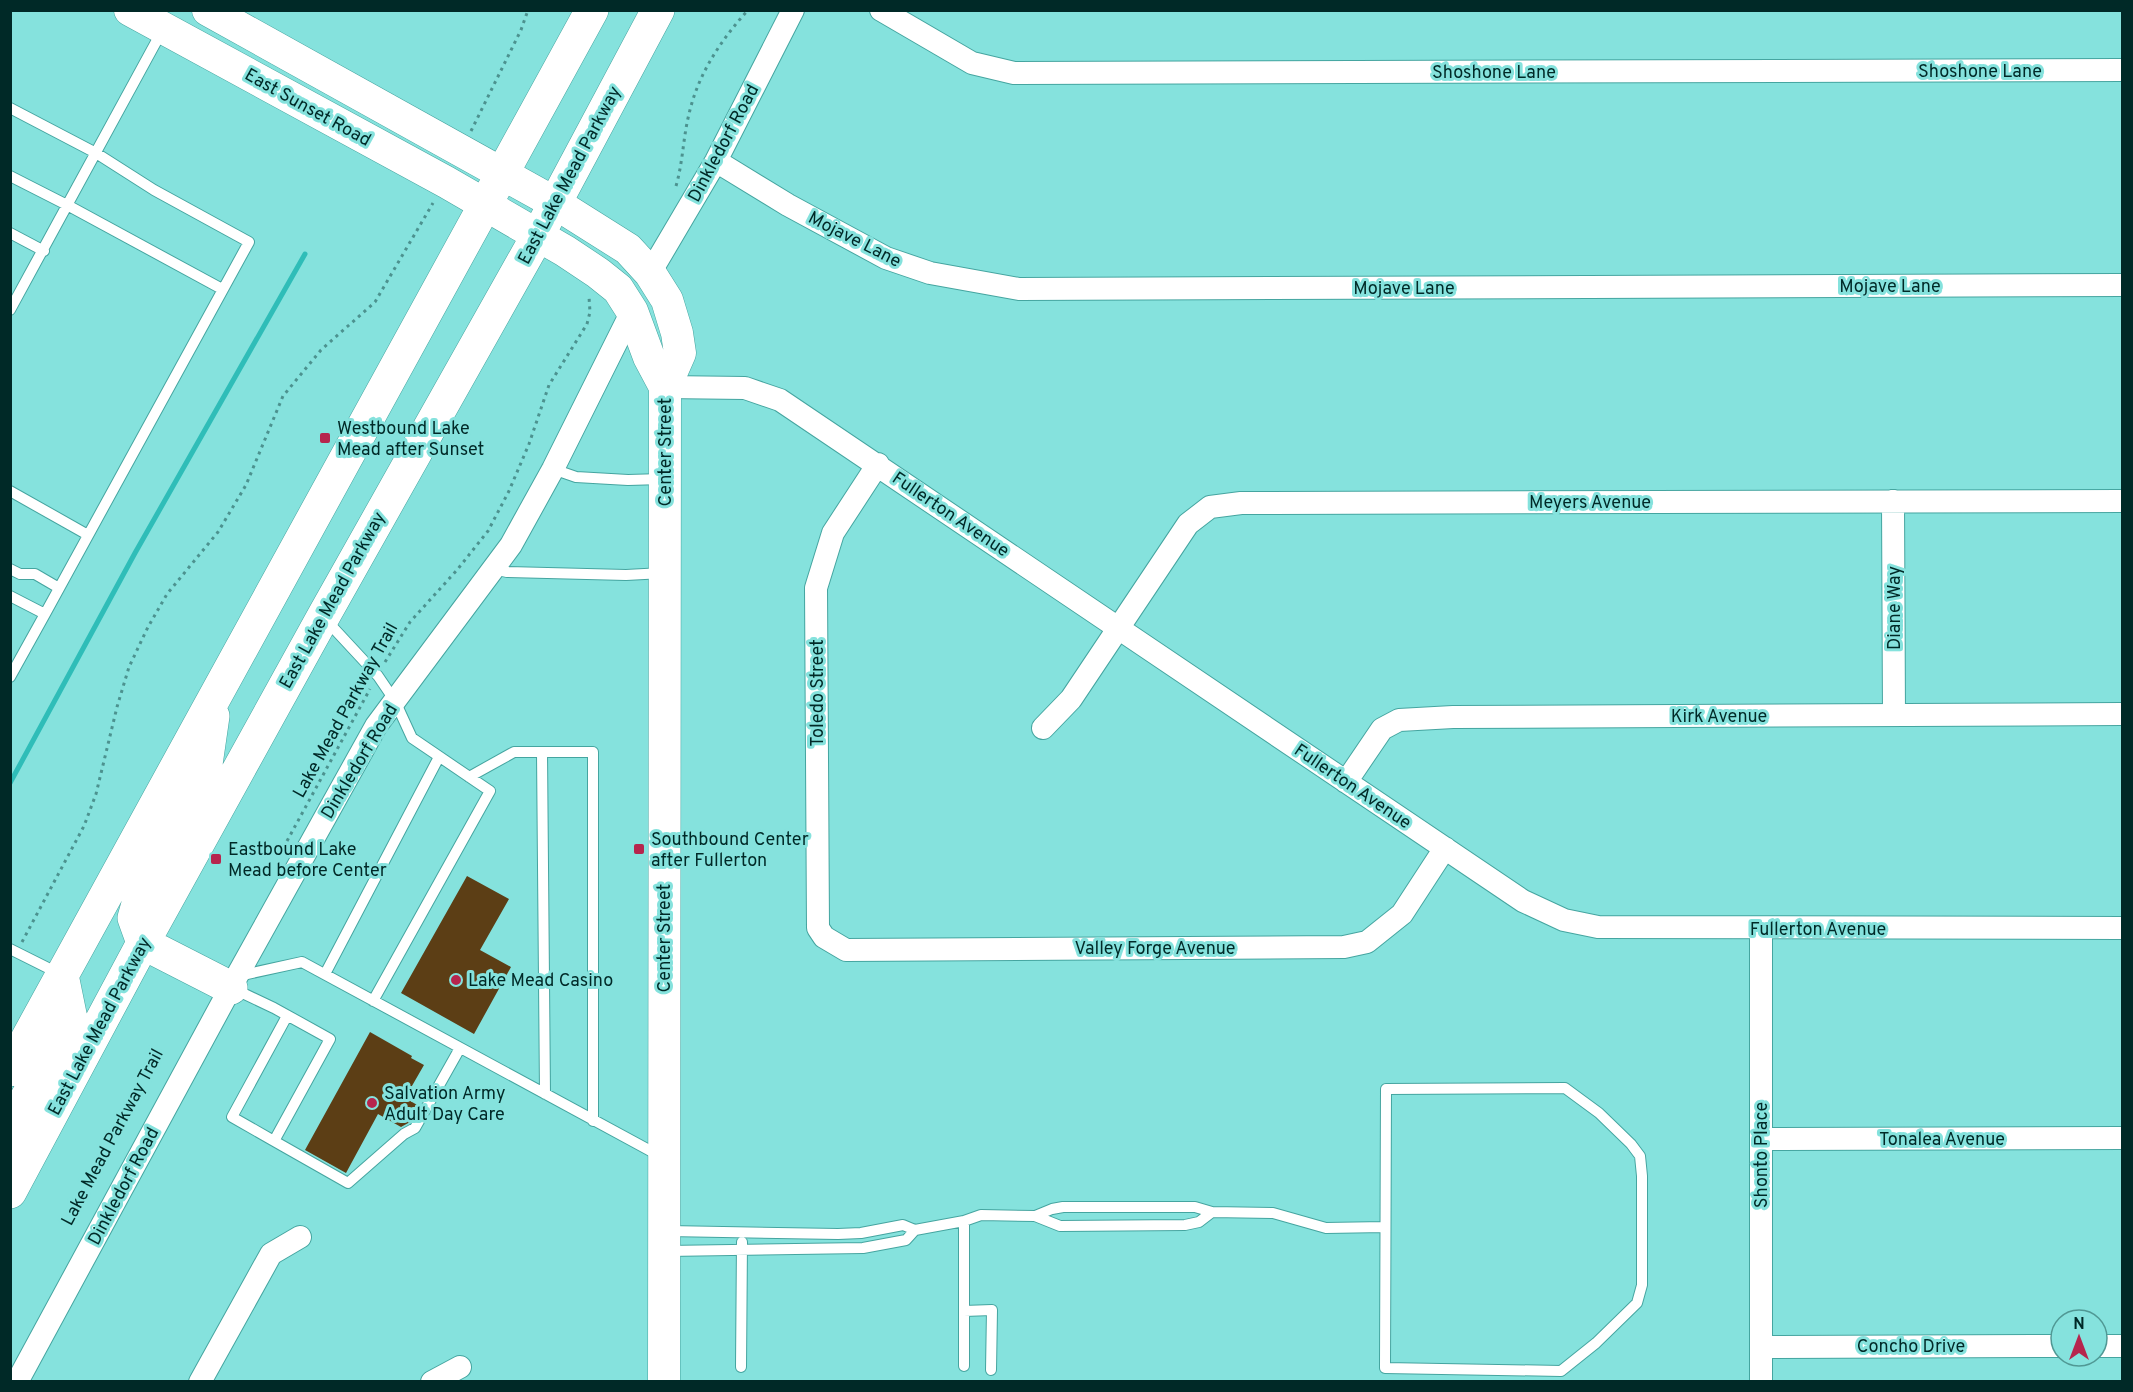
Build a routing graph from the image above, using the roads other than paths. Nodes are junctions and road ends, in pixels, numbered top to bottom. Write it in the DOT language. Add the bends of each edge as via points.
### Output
graph roads {
  1 [pos="130,10"];
  2 [pos="208,10"];
  3 [pos="592,10"];
  4 [pos="658,10"];
  5 [pos="793,10"];
  6 [pos="881,10"];
  7 [pos="164,28"];
  8 [pos="2122,70"];
  9 [pos="10,108"];
  10 [pos="96,153"];
  11 [pos="716,161"];
  12 [pos="503,175"];
  13 [pos="10,176"];
  14 [pos="555,203"];
  15 [pos="486,205"];
  16 [pos="69,206"];
  17 [pos="10,233"];
  18 [pos="538,235"];
  19 [pos="44,251"];
  20 [pos="650,273"];
  21 [pos="2122,285"];
  22 [pos="222,289"];
  23 [pos="15,290"];
  24 [pos="10,310"];
  25 [pos="632,311"];
  26 [pos="665,387"];
  27 [pos="878,464"];
  28 [pos="553,469"];
  29 [pos="665,479"];
  30 [pos="10,491"];
  31 [pos="1893,501"];
  32 [pos="2122,501"];
  33 [pos="88,534"];
  34 [pos="493,568"];
  35 [pos="10,569"];
  36 [pos="666,573"];
  37 [pos="59,588"];
  38 [pos="10,596"];
  39 [pos="45,614"];
  40 [pos="323,617"];
  41 [pos="1120,628"];
  42 [pos="10,677"];
  43 [pos="216,697"];
  44 [pos="395,701"];
  45 [pos="2122,714"];
  46 [pos="1894,715"];
  47 [pos="1043,728"];
  48 [pos="542,752"];
  49 [pos="440,757"];
  50 [pos="469,777"];
  51 [pos="1346,782"];
  52 [pos="1444,848"];
  53 [pos="2122,928"];
  54 [pos="1761,929"];
  55 [pos="824,937"];
  56 [pos="143,943"];
  57 [pos="14,951"];
  58 [pos="325,974"];
  59 [pos="62,975"];
  60 [pos="234,982"];
  61 [pos="373,1001"];
  62 [pos="287,1016"];
  63 [pos="460,1048"];
  64 [pos="10,1070"];
  65 [pos="545,1094"];
  66 [pos="594,1121"];
  67 [pos="2122,1138"];
  68 [pos="1761,1139"];
  69 [pos="274,1141"];
  70 [pos="10,1146"];
  71 [pos="663,1158"];
  72 [pos="10,1192"];
  73 [pos="1132,1207"];
  74 [pos="1212,1212"];
  75 [pos="1035,1216"];
  76 [pos="964,1221"];
  77 [pos="1132,1226"];
  78 [pos="1384,1227"];
  79 [pos="915,1230"];
  80 [pos="742,1233"];
  81 [pos="813,1234"];
  82 [pos="300,1238"];
  83 [pos="663,1241"];
  84 [pos="742,1249"];
  85 [pos="812,1249"];
  86 [pos="964,1311"];
  87 [pos="2049,1346"];
  88 [pos="1761,1347"];
  89 [pos="964,1366"];
  90 [pos="460,1367"];
  91 [pos="741,1367"];
  92 [pos="992,1370"];
  93 [pos="17,1382"];
  94 [pos="200,1382"];
  95 [pos="432,1382"];
  96 [pos="664,1382"];
  97 [pos="1761,1382"];
  1 -- 7 [label="street, East Sunset Road"];
  2 -- 12 [label="street, East Sunset Road"];
  3 -- 12 [label="main road"];
  4 -- 14 [label="main road, East Lake Mead Parkway"];
  5 -- 11 [label="street, Dinkledorf Road"];
  6 -- 8 [label="street, Shoshone Lane" via="972,63 1014,73"];
  7 -- 10 [label="lane"];
  7 -- 15 [label="street, East Sunset Road"];
  9 -- 10 [label="lane"];
  10 -- 16 [label="lane"];
  10 -- 22 [label="lane" via="249,242"];
  11 -- 20 [label="street, Dinkledorf Road"];
  11 -- 21 [label="street, Mojave Lane" via="886,258 930,273 1018,289"];
  12 -- 14 [label="street, Center Street"];
  12 -- 15 [label="main road"];
  13 -- 16 [label="lane"];
  14 -- 18 [label="main road, East Lake Mead Parkway"];
  14 -- 20 [label="street, Center Street" via="628,249"];
  15 -- 18 [label="street, Center Street"];
  15 -- 43 [label="main road"];
  16 -- 19 [label="lane"];
  16 -- 22 [label="lane"];
  17 -- 19 [label="lane"];
  18 -- 25 [label="street, Center Street" via="612,284"];
  18 -- 40 [label="main road, East Lake Mead Parkway"];
  19 -- 23 [label="lane"];
  20 -- 26 [label="street, Center Street" via="667,300 680,353"];
  22 -- 33 [label="lane"];
  23 -- 24 [label="lane"];
  25 -- 26 [label="street, Center Street"];
  25 -- 28 [label="street, Dinkledorf Road"];
  26 -- 27 [label="street, Fullerton Avenue" via="745,388 780,400"];
  26 -- 29 [label="street, Center Street"];
  27 -- 41 [label="street, Fullerton Avenue"];
  27 -- 55 [label="street, Toledo Street" via="833,533 816,588 818,928"];
  28 -- 29 [label="lane" via="576,477"];
  28 -- 34 [label="street, Dinkledorf Road" via="511,545"];
  29 -- 36 [label="street, Center Street"];
  30 -- 33 [label="lane"];
  31 -- 32 [label="street, Meyers Avenue"];
  31 -- 41 [label="street, Meyers Avenue" via="1241,503 1210,507 1188,524"];
  31 -- 46 [label="street, Diane Way"];
  33 -- 37 [label="lane"];
  34 -- 36 [label="lane" via="507,572"];
  34 -- 44 [label="street, Dinkledorf Road"];
  35 -- 37 [label="lane" via="35,574"];
  36 -- 71 [label="street, Center Street"];
  37 -- 39 [label="lane"];
  38 -- 39 [label="lane"];
  39 -- 42 [label="lane"];
  40 -- 44 [label="lane" via="378,676"];
  40 -- 56 [label="main road, East Lake Mead Parkway"];
  41 -- 47 [label="street, Meyers Avenue" via="1071,699"];
  41 -- 51 [label="street, Fullerton Avenue"];
  43 -- 56 [label="main road" via="203,784 142,891 134,918"];
  43 -- 59 [label="main road"];
  44 -- 49 [label="lane" via="412,738"];
  44 -- 60 [label="street, Dinkledorf Road" via="376,726"];
  45 -- 46 [label="street, Kirk Avenue"];
  46 -- 51 [label="street, Kirk Avenue" via="1399,720 1382,729"];
  48 -- 50 [label="lane" via="514,752"];
  48 -- 65 [label="lane"];
  48 -- 66 [label="lane" via="593,752"];
  49 -- 50 [label="lane"];
  49 -- 58 [label="lane"];
  50 -- 61 [label="lane" via="490,791"];
  51 -- 52 [label="street, Fullerton Avenue"];
  52 -- 54 [label="street, Fullerton Avenue" via="1523,901 1564,920 1598,927"];
  52 -- 55 [label="street, Valley Forge Avenue" via="1402,914 1367,942 1344,947 846,950"];
  53 -- 54 [label="street, Fullerton Avenue"];
  54 -- 68 [label="street, Shonto Place"];
  56 -- 60 [label="main road"];
  56 -- 72 [label="main road, East Lake Mead Parkway"];
  57 -- 59 [label="lane"];
  58 -- 60 [label="lane" via="302,962"];
  58 -- 61 [label="lane"];
  59 -- 64 [label="main road"];
  59 -- 70 [label="main road" via="71,1019 13,1122"];
  60 -- 62 [label="lane"];
  60 -- 93 [label="street, Dinkledorf Road"];
  61 -- 63 [label="lane"];
  62 -- 69 [label="lane" via="232,1117"];
  62 -- 69 [label="lane" via="330,1039"];
  63 -- 65 [label="lane"];
  63 -- 69 [label="lane" via="415,1128 348,1182"];
  65 -- 66 [label="lane"];
  66 -- 71 [label="lane"];
  67 -- 68 [label="street, Tonalea Avenue"];
  68 -- 88 [label="street, Shonto Place"];
  71 -- 83 [label="street, Center Street"];
  73 -- 74 [label="lane" via="1195,1207"];
  73 -- 75 [label="lane" via="1052,1209"];
  73 -- 77 [label="lane"];
  74 -- 77 [label="lane" via="1194,1225"];
  74 -- 78 [label="lane" via="1274,1213 1326,1228"];
  75 -- 76 [label="lane" via="981,1215"];
  75 -- 77 [label="lane" via="1060,1226"];
  76 -- 79 [label="lane"];
  76 -- 86 [label="lane"];
  78 -- 78 [label="lane" via="1386,1089 1565,1088 1599,1113 1640,1156 1641,1291 1637,1303 1561,1371 1385,1368"];
  79 -- 81 [label="lane" via="903,1225 861,1233"];
  79 -- 85 [label="lane" via="906,1240 863,1248"];
  80 -- 81 [label="lane"];
  80 -- 83 [label="lane"];
  80 -- 84 [label="lane"];
  81 -- 85 [label="lane"];
  82 -- 94 [label="street" via="271,1254"];
  83 -- 84 [label="lane"];
  83 -- 96 [label="street, Center Street"];
  84 -- 85 [label="lane"];
  84 -- 91 [label="lane"];
  86 -- 89 [label="lane"];
  86 -- 92 [label="lane" via="992,1310"];
  87 -- 88 [label="street, Concho Drive"];
  88 -- 97 [label="street, Shonto Place"];
  90 -- 95 [label="street"];
}
